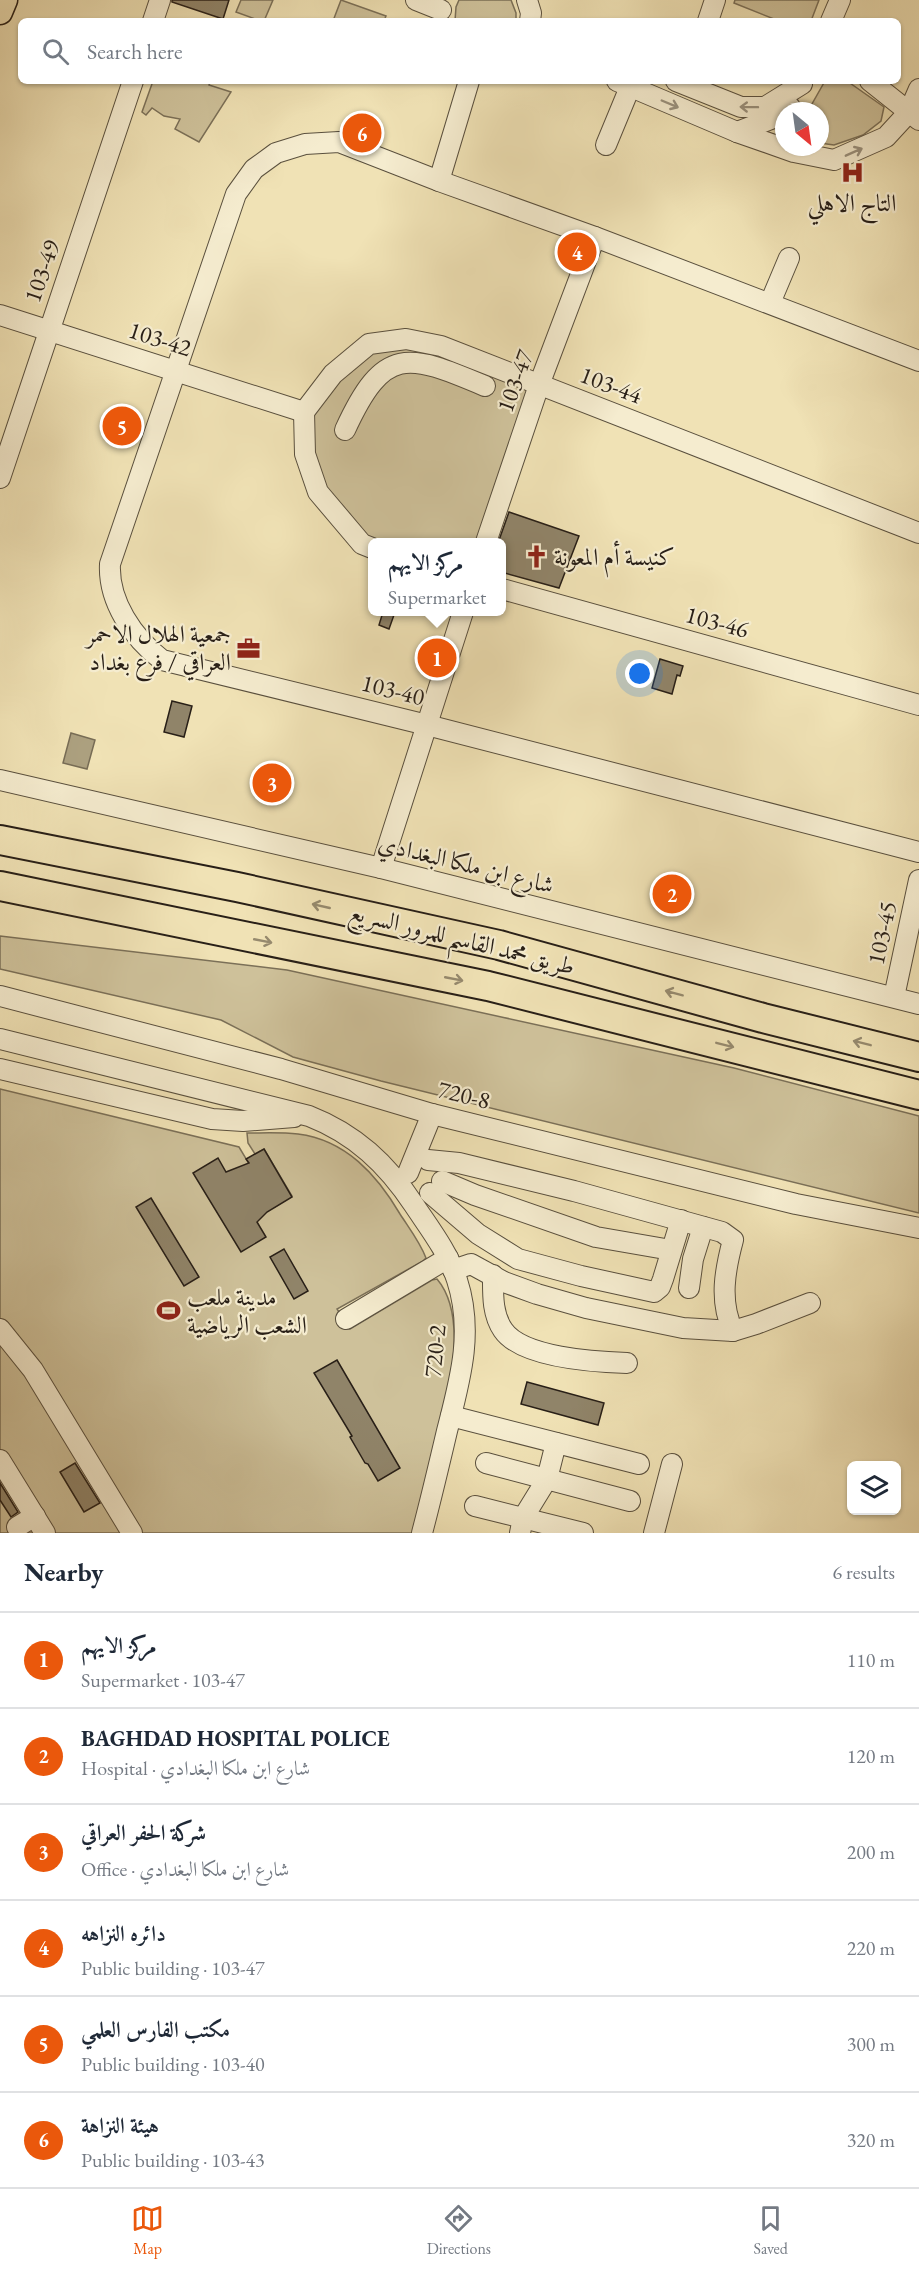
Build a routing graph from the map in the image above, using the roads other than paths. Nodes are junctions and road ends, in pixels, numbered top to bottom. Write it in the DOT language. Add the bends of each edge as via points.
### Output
graph roads {
  1 [pos="4,0"];
  2 [pos="160,0"];
  3 [pos="416,0"];
  4 [pos="527,0"];
  5 [pos="715,0"];
  6 [pos="840,0"];
  7 [pos="442,10"];
  8 [pos="0,12"];
  9 [pos="154,18"];
  10 [pos="530,18"];
  11 [pos="709,18"];
  12 [pos="832,18"];
  13 [pos="132,84"];
  14 [pos="468,84"];
  15 [pos="623,84"];
  16 [pos="687,84"];
  17 [pos="800,84"];
  18 [pos="802,84"];
  19 [pos="874,84"];
  20 [pos="919,89"];
  21 [pos="914,116"];
  22 [pos="737,132"];
  23 [pos="606,145"];
  24 [pos="439,181"];
  25 [pos="595,237"];
  26 [pos="789,258"];
  27 [pos="770,303"];
  28 [pos="0,315"];
  29 [pos="49,331"];
  30 [pos="441,346"];
  31 [pos="912,358"];
  32 [pos="438,366"];
  33 [pos="175,371"];
  34 [pos="539,385"];
  35 [pos="485,386"];
  36 [pos="304,412"];
  37 [pos="345,430"];
  38 [pos="0,478"];
  39 [pos="919,533"];
  40 [pos="488,538"];
  41 [pos="368,546"];
  42 [pos="506,591"];
  43 [pos="462,616"];
  44 [pos="919,705"];
  45 [pos="427,725"];
  46 [pos="0,780"];
  47 [pos="0,821"];
  48 [pos="0,840"];
  49 [pos="919,852"];
  50 [pos="381,868"];
  51 [pos="919,880"];
  52 [pos="0,886"];
  53 [pos="237,887"];
  54 [pos="0,904"];
  55 [pos="231,934"];
  56 [pos="0,996"];
  57 [pos="894,998"];
  58 [pos="919,1004"];
  59 [pos="0,1039"];
  60 [pos="919,1057"];
  61 [pos="0,1069"];
  62 [pos="919,1095"];
  63 [pos="432,1114"];
  64 [pos="312,1117"];
  65 [pos="428,1160"];
  66 [pos="405,1179"];
  67 [pos="681,1220"];
  68 [pos="704,1227"];
  69 [pos="919,1228"];
  70 [pos="672,1250"];
  71 [pos="451,1264"];
  72 [pos="534,1264"];
  73 [pos="493,1275"];
  74 [pos="689,1288"];
  75 [pos="524,1289"];
  76 [pos="810,1303"];
  77 [pos="346,1319"];
  78 [pos="0,1329"];
  79 [pos="733,1331"];
  80 [pos="0,1351"];
  81 [pos="24,1358"];
  82 [pos="627,1363"];
  83 [pos="451,1416"];
  84 [pos="556,1443"];
  85 [pos="0,1460"];
  86 [pos="486,1463"];
  87 [pos="639,1464"];
  88 [pos="672,1464"];
  89 [pos="547,1479"];
  90 [pos="630,1501"];
  91 [pos="475,1506"];
  92 [pos="40,1525"];
  93 [pos="522,1525"];
  94 [pos="17,1527"];
  95 [pos="132,1533"];
  96 [pos="422,1533"];
  97 [pos="583,1533"];
  98 [pos="654,1533"];
  1 -- 8 [label="main road"];
  2 -- 9 [label="street"];
  3 -- 7 [label="street"];
  4 -- 10 [label="street"];
  5 -- 11 [label="street"];
  6 -- 12 [label="street"];
  13 -- 29 [label="street, 103-49"];
  14 -- 24 [label="street"];
  15 -- 22 [label="street, one-way"];
  15 -- 23 [label="street"];
  17 -- 16 [label="street, one-way" via="765,107 741,107"];
  18 -- 22 [label="street" via="794,104 771,119"];
  19 -- 21 [label="street"];
  20 -- 21 [label="street"];
  22 -- 21 [label="street, one-way" via="794,152 834,160 886,137"];
  24 -- 25 [label="street, 103-40"];
  24 -- 33 [label="street, 103-40" via="339,142 305,144 276,153 254,169 236,194"];
  25 -- 27 [label="street, 103-40"];
  25 -- 34 [label="street, 103-47"];
  26 -- 27 [label="street"];
  27 -- 31 [label="street, 103-40"];
  28 -- 29 [label="street, 103-42"];
  29 -- 33 [label="street, 103-42"];
  29 -- 38 [label="street, 103-49"];
  30 -- 32 [label="street"];
  30 -- 34 [label="street, 103-44"];
  30 -- 36 [label="street, 103-44" via="406,339 369,344 333,374"];
  32 -- 35 [label="street"];
  32 -- 37 [label="street" via="406,363 387,368 368,387"];
  33 -- 36 [label="street, 103-42"];
  33 -- 45 [label="street, 103-40" via="110,564 112,592 139,637 162,660"];
  34 -- 39 [label="street, 103-44"];
  34 -- 40 [label="street, 103-47"];
  36 -- 41 [label="street" via="305,454 318,492"];
  42 -- 44 [label="street, 103-46"];
  43 -- 45 [label="street"];
  45 -- 49 [label="street, 103-40"];
  45 -- 50 [label="street"];
  46 -- 50 [label="street, شارع ابن ملكا البغدادي"];
  47 -- 53 [label="highway"];
  48 -- 53 [label="highway, طريق محمد القاسم للمرور السريع"];
  50 -- 57 [label="street, شارع ابن ملكا البغدادي"];
  51 -- 57 [label="street, 103-45"];
  52 -- 55 [label="highway, طريق محمد القاسم للمرور السريع"];
  60 -- 53 [label="highway, طريق محمد القاسم للمرور السريع, one-way" via="499,945"];
  54 -- 55 [label="highway"];
  55 -- 62 [label="highway, طريق محمد القاسم للمرور السريع, one-way" via="488,986"];
  56 -- 63 [label="street, 720-8" via="281,1069"];
  57 -- 58 [label="street, شارع ابن ملكا البغدادي"];
  59 -- 64 [label="street"];
  61 -- 64 [label="street" via="212,1119"];
  63 -- 66 [label="street"];
  63 -- 69 [label="street, 720-8" via="796,1204"];
  64 -- 66 [label="street" via="359,1142"];
  65 -- 67 [label="street" via="470,1166"];
  66 -- 71 [label="street, 720-2"];
  67 -- 68 [label="street"];
  67 -- 70 [label="street"];
  68 -- 74 [label="street" via="693,1259"];
  68 -- 79 [label="street" via="733,1240 724,1295"];
  70 -- 72 [label="street" via="660,1287 654,1292"];
  70 -- 72 [label="street" via="596,1237 475,1195 436,1187 491,1243"];
  71 -- 73 [label="street" via="471,1264"];
  71 -- 77 [label="street"];
  71 -- 83 [label="street, 720-2" via="461,1292 466,1336"];
  72 -- 75 [label="street"];
  73 -- 75 [label="street"];
  73 -- 82 [label="street" via="496,1317 514,1341 536,1351"];
  75 -- 79 [label="street" via="648,1322"];
  76 -- 79 [label="street"];
  78 -- 81 [label="street"];
  80 -- 81 [label="street"];
  81 -- 95 [label="street"];
  83 -- 84 [label="street"];
  83 -- 96 [label="street, 720-2"];
  84 -- 87 [label="street"];
  84 -- 89 [label="street"];
  85 -- 92 [label="street"];
  86 -- 89 [label="street"];
  88 -- 98 [label="street"];
  89 -- 90 [label="street"];
  89 -- 93 [label="street"];
  91 -- 93 [label="street"];
  92 -- 94 [label="street"];
  93 -- 97 [label="street"];
}
